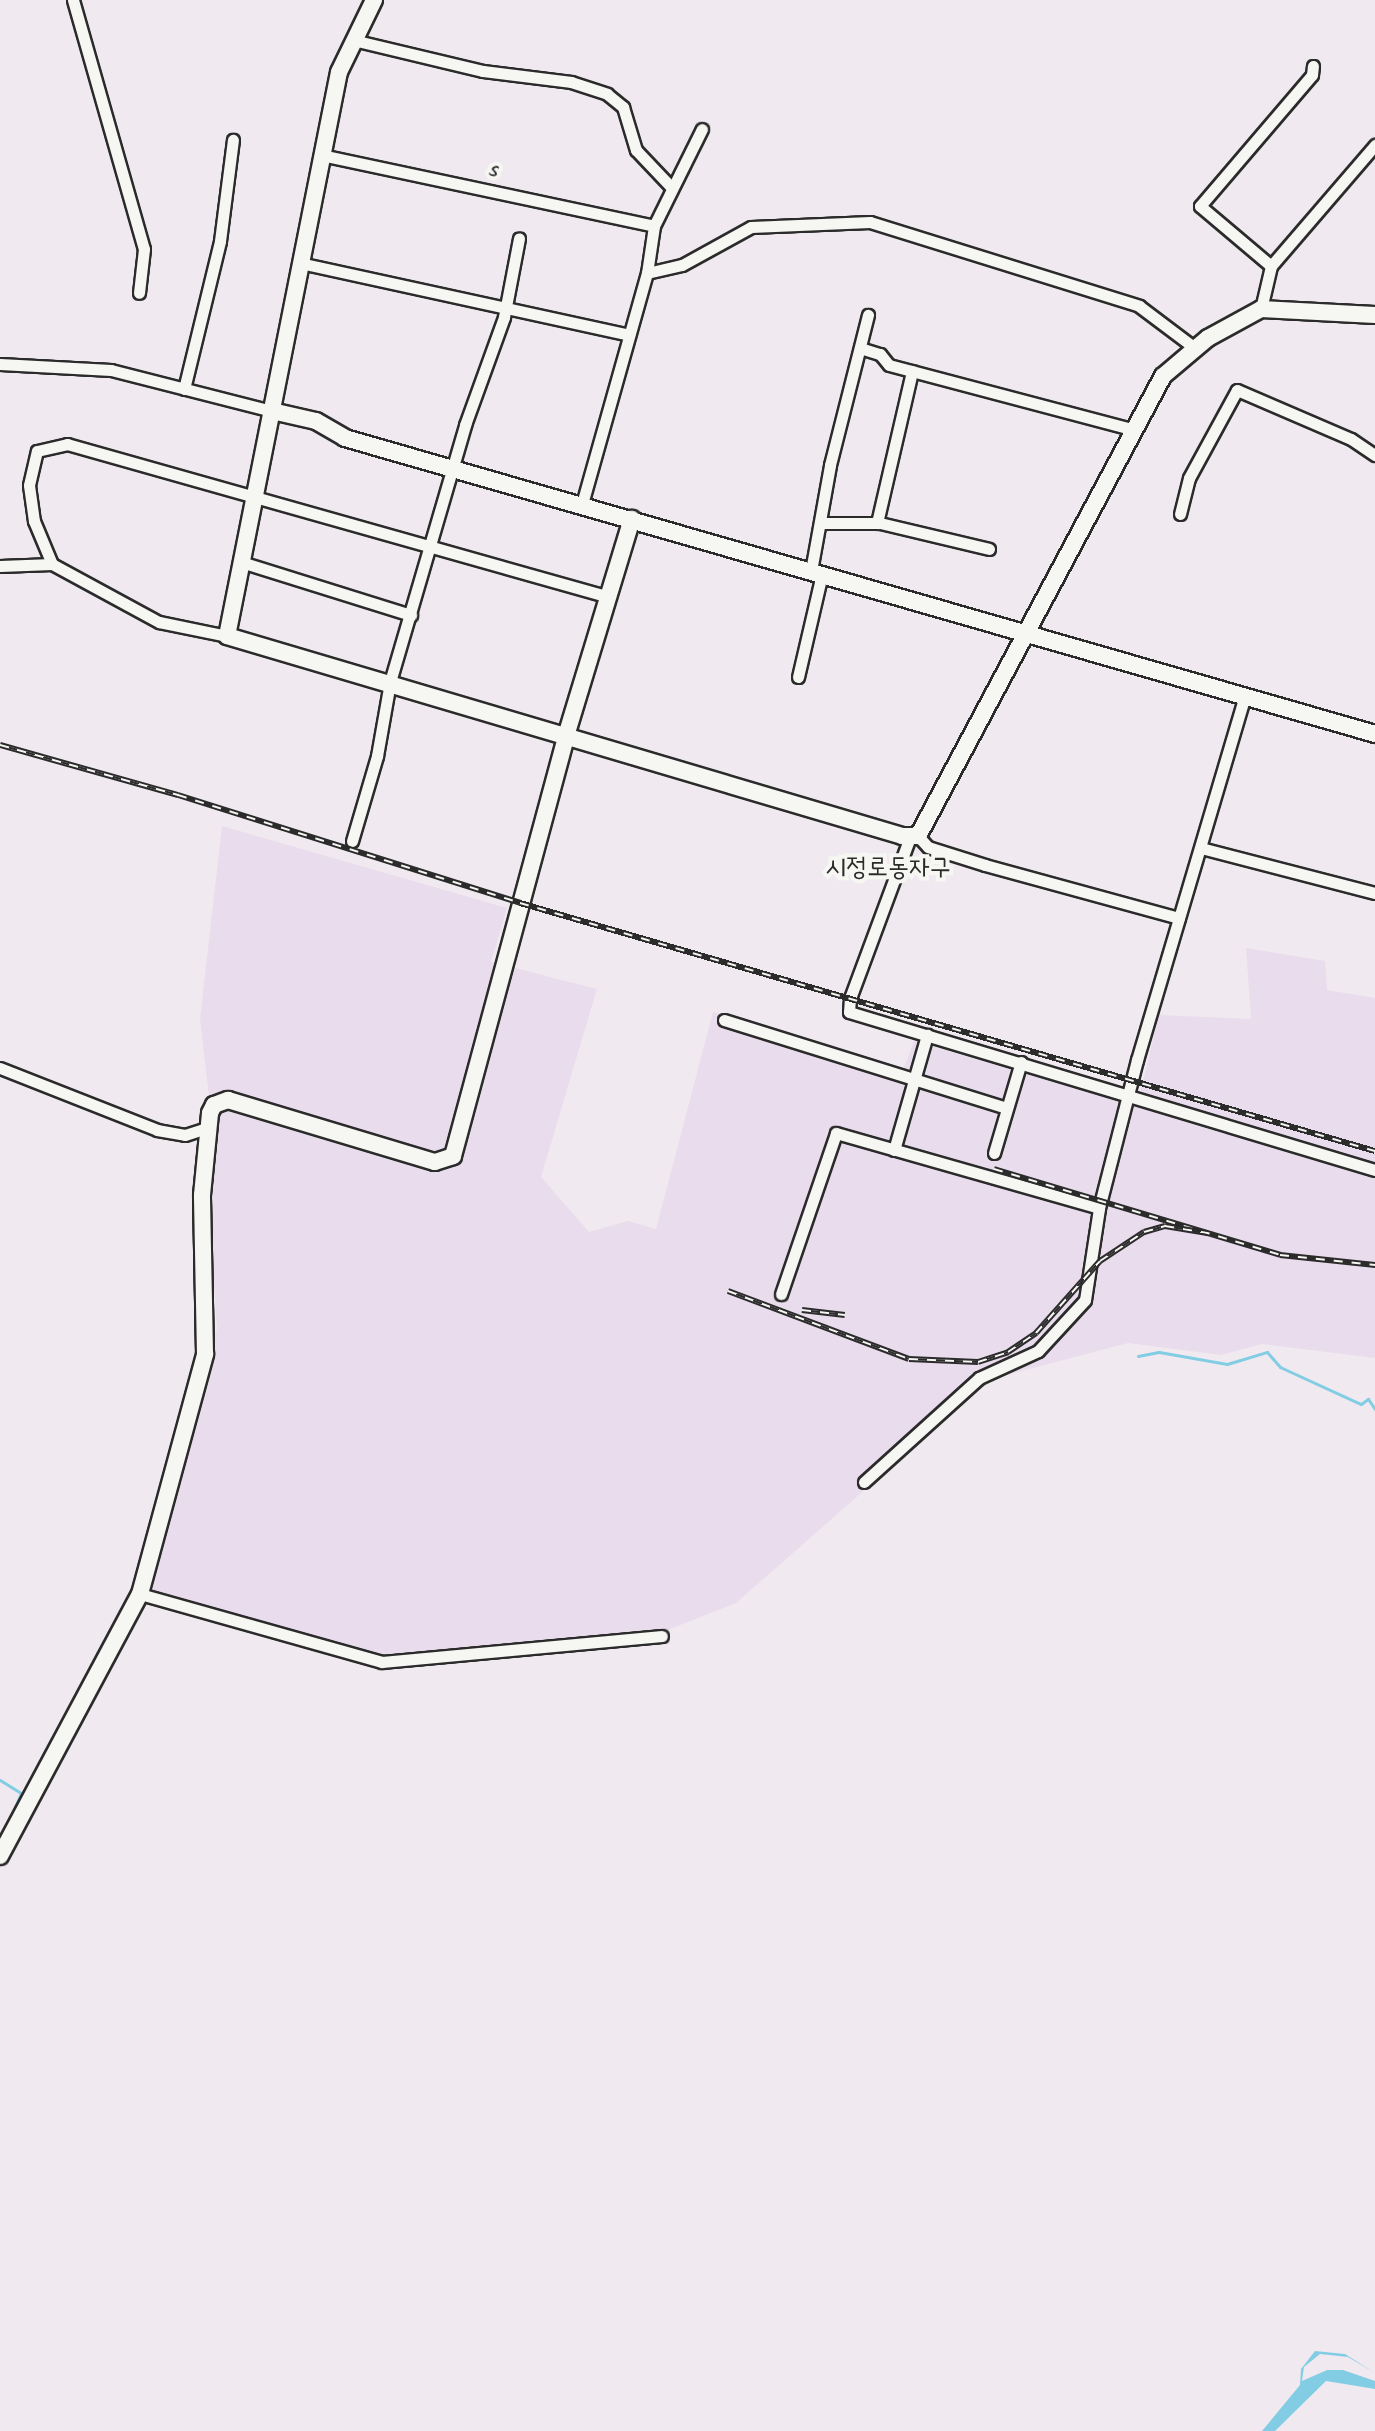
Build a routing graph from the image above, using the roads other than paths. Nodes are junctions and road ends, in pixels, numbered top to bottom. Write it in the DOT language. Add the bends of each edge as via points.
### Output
graph roads {
  1 [pos="73,0"];
  2 [pos="374,0"];
  3 [pos="353,40"];
  4 [pos="1313,66"];
  5 [pos="702,129"];
  6 [pos="233,140"];
  7 [pos="1375,145"];
  8 [pos="326,156"];
  9 [pos="672,188"];
  10 [pos="654,226"];
  11 [pos="519,238"];
  12 [pos="300,263"];
  13 [pos="1271,266"];
  14 [pos="647,273"];
  15 [pos="139,293"];
  16 [pos="505,306"];
  17 [pos="1261,309"];
  18 [pos="868,315"];
  19 [pos="1375,315"];
  20 [pos="629,335"];
  21 [pos="860,348"];
  22 [pos="1195,348"];
  23 [pos="0,364"];
  24 [pos="912,371"];
  25 [pos="184,389"];
  26 [pos="272,411"];
  27 [pos="1131,429"];
  28 [pos="1375,455"];
  29 [pos="452,469"];
  30 [pos="257,498"];
  31 [pos="582,504"];
  32 [pos="1180,514"];
  33 [pos="632,519"];
  34 [pos="821,523"];
  35 [pos="877,523"];
  36 [pos="431,546"];
  37 [pos="989,549"];
  38 [pos="244,563"];
  39 [pos="52,564"];
  40 [pos="0,566"];
  41 [pos="816,572"];
  42 [pos="609,597"];
  43 [pos="411,615"];
  44 [pos="1025,634"];
  45 [pos="227,636"];
  46 [pos="798,677"];
  47 [pos="390,682"];
  48 [pos="1245,696"];
  49 [pos="1375,734"];
  50 [pos="566,736"];
  51 [pos="914,836"];
  52 [pos="352,841"];
  53 [pos="1201,848"];
  54 [pos="1375,893"];
  55 [pos="1179,918"];
  56 [pos="724,1020"];
  57 [pos="927,1035"];
  58 [pos="1021,1062"];
  59 [pos="0,1068"];
  60 [pos="913,1079"];
  61 [pos="1130,1095"];
  62 [pos="1007,1108"];
  63 [pos="207,1128"];
  64 [pos="894,1150"];
  65 [pos="994,1153"];
  66 [pos="1375,1170"];
  67 [pos="1099,1208"];
  68 [pos="781,1294"];
  69 [pos="864,1482"];
  70 [pos="140,1594"];
  71 [pos="662,1636"];
  72 [pos="0,1856"];
  1 -- 15 [label="street" via="144,249"];
  2 -- 3 [label="street"];
  3 -- 8 [label="street" via="339,72"];
  3 -- 9 [label="street" via="483,71 571,82 607,94 623,107 636,150"];
  4 -- 13 [label="street" via="1312,75 1200,206"];
  5 -- 9 [label="street"];
  6 -- 25 [label="street" via="220,241"];
  7 -- 13 [label="street"];
  8 -- 10 [label="street, s"];
  8 -- 12 [label="street"];
  9 -- 10 [label="street"];
  10 -- 14 [label="street"];
  11 -- 16 [label="street"];
  12 -- 16 [label="street"];
  12 -- 26 [label="street"];
  13 -- 17 [label="street"];
  14 -- 20 [label="street"];
  14 -- 22 [label="street" via="682,265 751,227 870,222 1139,306"];
  16 -- 20 [label="street"];
  16 -- 29 [label="street"];
  17 -- 19 [label="street"];
  17 -- 22 [label="street"];
  18 -- 21 [label="street"];
  20 -- 31 [label="street"];
  21 -- 24 [label="street"];
  21 -- 34 [label="street"];
  22 -- 27 [label="street" via="1158,383"];
  23 -- 25 [label="street" via="111,370"];
  24 -- 27 [label="street"];
  24 -- 35 [label="street"];
  25 -- 26 [label="street"];
  26 -- 29 [label="street"];
  26 -- 30 [label="street"];
  27 -- 44 [label="street"];
  28 -- 32 [label="street" via="1351,439 1237,390 1189,478"];
  29 -- 31 [label="street"];
  29 -- 36 [label="street"];
  30 -- 36 [label="street"];
  30 -- 38 [label="street"];
  30 -- 39 [label="street" via="67,444 37,451 31,503"];
  31 -- 33 [label="street"];
  33 -- 41 [label="street"];
  33 -- 42 [label="street"];
  34 -- 35 [label="street"];
  34 -- 41 [label="street"];
  35 -- 37 [label="street"];
  36 -- 42 [label="street"];
  36 -- 43 [label="street"];
  38 -- 43 [label="street"];
  38 -- 45 [label="street"];
  39 -- 40 [label="street"];
  39 -- 45 [label="street" via="159,622"];
  41 -- 44 [label="street"];
  41 -- 46 [label="street"];
  42 -- 50 [label="street"];
  43 -- 47 [label="street"];
  44 -- 48 [label="street"];
  44 -- 51 [label="street"];
  45 -- 47 [label="street"];
  47 -- 50 [label="street"];
  47 -- 52 [label="street" via="377,756"];
  48 -- 49 [label="street"];
  48 -- 53 [label="street"];
  50 -- 51 [label="street"];
  50 -- 63 [label="street" via="453,1156 435,1162 228,1100 214,1105"];
  51 -- 55 [label="street" via="928,847 985,865"];
  51 -- 57 [label="street" via="847,1008"];
  53 -- 54 [label="street"];
  53 -- 55 [label="street"];
  55 -- 61 [label="street"];
  56 -- 60 [label="street"];
  57 -- 58 [label="street"];
  57 -- 60 [label="street"];
  58 -- 61 [label="street"];
  58 -- 62 [label="street"];
  59 -- 63 [label="street" via="157,1130 185,1135"];
  60 -- 62 [label="street"];
  60 -- 64 [label="street"];
  61 -- 66 [label="street"];
  61 -- 67 [label="street"];
  62 -- 65 [label="street"];
  63 -- 70 [label="street" via="205,1354"];
  64 -- 67 [label="street"];
  64 -- 68 [label="street" via="833,1134"];
  67 -- 69 [label="street" via="1089,1289 1076,1312 1030,1357 979,1378"];
  70 -- 71 [label="street" via="382,1662"];
  70 -- 72 [label="street"];
}
